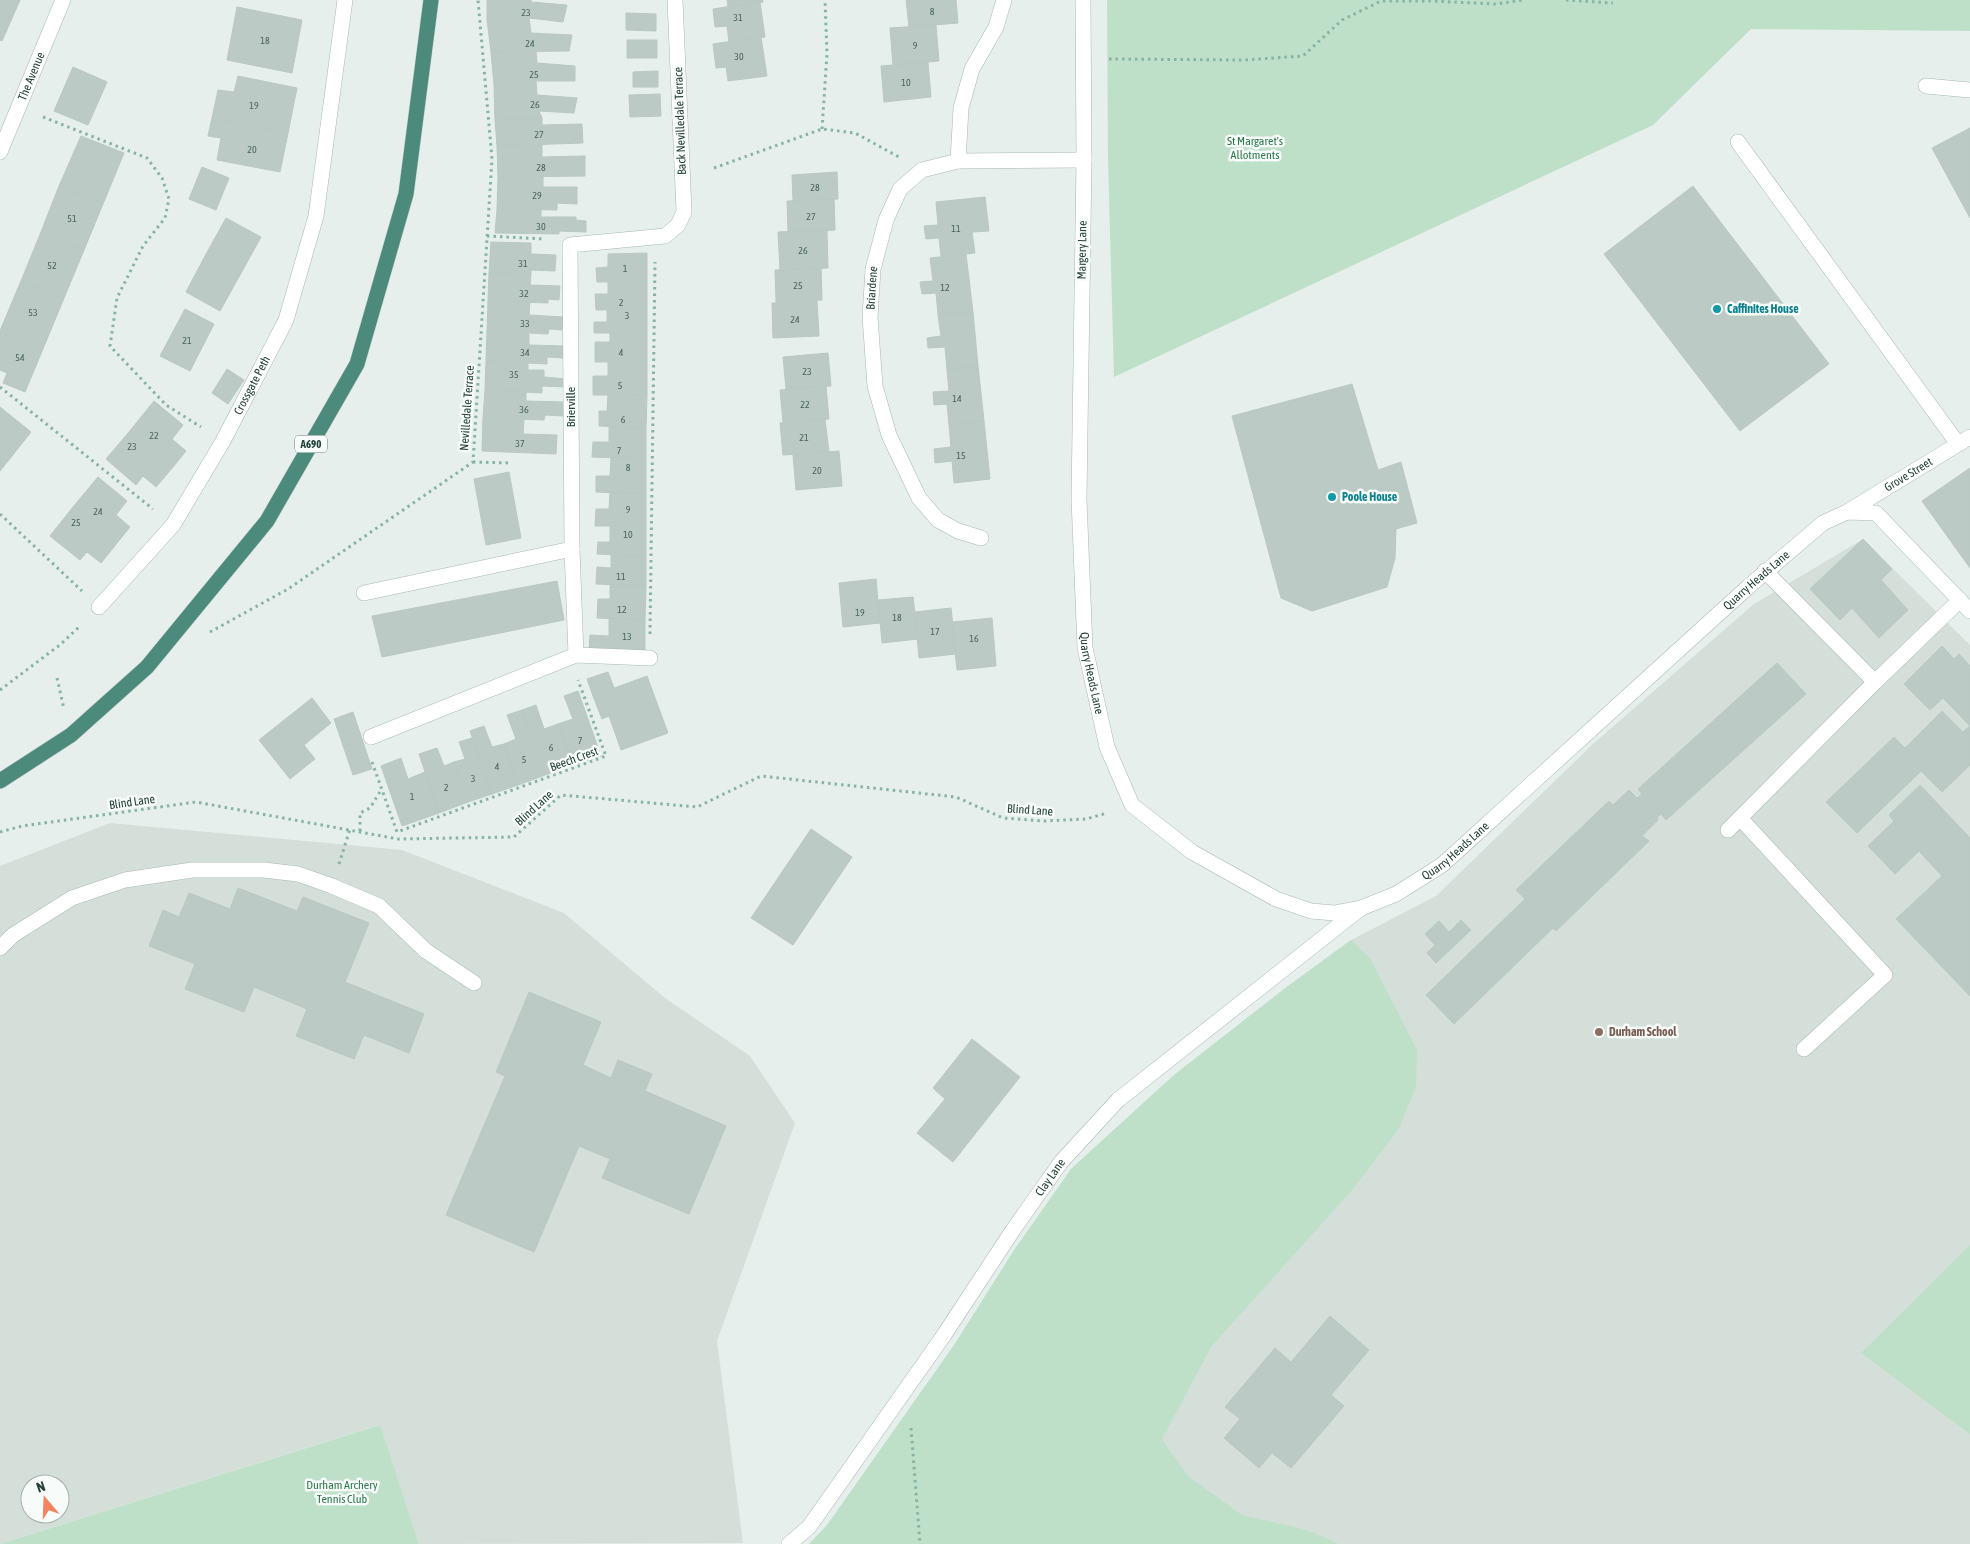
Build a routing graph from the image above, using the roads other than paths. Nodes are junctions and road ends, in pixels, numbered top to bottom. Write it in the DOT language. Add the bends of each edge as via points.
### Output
graph roads {
  1 [pos="63,0"];
  2 [pos="345,0"];
  3 [pos="431,0"];
  4 [pos="675,0"];
  5 [pos="1004,0"];
  6 [pos="1083,0"];
  7 [pos="1926,86"];
  8 [pos="1970,90"];
  9 [pos="1738,142"];
  10 [pos="0,152"];
  11 [pos="1084,160"];
  12 [pos="958,161"];
  13 [pos="570,244"];
  14 [pos="1964,441"];
  15 [pos="1079,499"];
  16 [pos="1847,512"];
  17 [pos="981,538"];
  18 [pos="572,549"];
  19 [pos="1765,571"];
  20 [pos="364,592"];
  21 [pos="1965,605"];
  22 [pos="99,607"];
  23 [pos="576,655"];
  24 [pos="650,658"];
  25 [pos="1874,682"];
  26 [pos="371,737"];
  27 [pos="0,781"];
  28 [pos="1740,818"];
  29 [pos="1728,830"];
  30 [pos="1361,908"];
  31 [pos="0,948"];
  32 [pos="474,983"];
  33 [pos="1804,1050"];
  34 [pos="789,1544"];
  1 -- 10 [label="street, The Avenue"];
  2 -- 22 [label="street, Crossgate Peth" via="316,216 286,320 223,441 173,525"];
  3 -- 27 [label="highway, A690" via="406,194 357,364 267,521 147,667 71,735"];
  4 -- 13 [label="street, Back Nevilledale Terrace" via="684,212 678,225 660,236"];
  5 -- 12 [label="street" via="996,27 972,69 961,108"];
  6 -- 11 [label="street, Margery Lane"];
  7 -- 8 [label="street"];
  9 -- 14 [label="street"];
  11 -- 12 [label="street, Briardene"];
  11 -- 15 [label="street, Margery Lane"];
  12 -- 17 [label="street, Briardene" via="922,170 900,189 886,220 873,270 870,317 875,386 889,435 919,498 938,520"];
  13 -- 18 [label="street, Brierville"];
  14 -- 16 [label="street, Grove Street"];
  15 -- 30 [label="street, Quarry Heads Lane" via="1084,648 1107,747 1132,805 1192,852 1276,899 1318,912"];
  16 -- 19 [label="street, Quarry Heads Lane" via="1823,523"];
  16 -- 21 [label="street, Quarry Heads Lane" via="1876,513"];
  18 -- 20 [label="street"];
  18 -- 23 [label="street, Brierville"];
  19 -- 25 [label="street"];
  19 -- 30 [label="street, Quarry Heads Lane" via="1442,865 1396,894"];
  21 -- 25 [label="street"];
  23 -- 24 [label="street"];
  23 -- 26 [label="street"];
  25 -- 28 [label="street"];
  28 -- 29 [label="street"];
  28 -- 33 [label="street" via="1885,975"];
  30 -- 34 [label="street, Clay Lane" via="1118,1100 1061,1162 808,1527"];
  31 -- 32 [label="street" via="13,935 72,898 125,880 192,870 264,870 298,874 379,906 426,951"];
}
